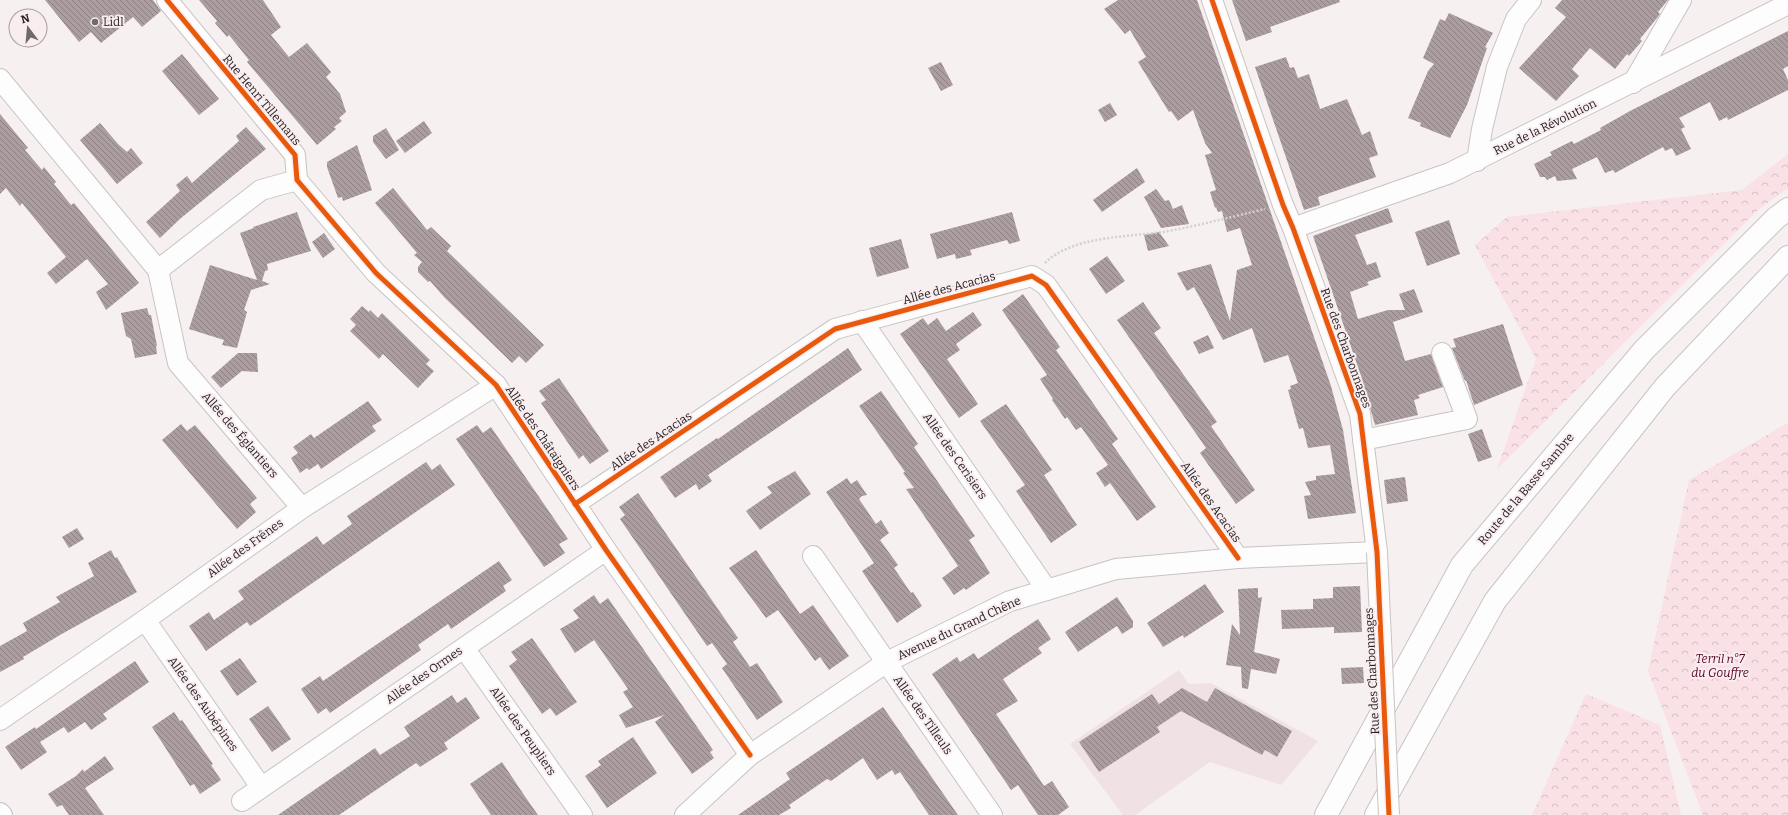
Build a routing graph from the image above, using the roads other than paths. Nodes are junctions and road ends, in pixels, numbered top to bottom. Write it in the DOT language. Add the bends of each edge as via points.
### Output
graph roads {
  1 [pos="166,0"];
  2 [pos="1212,0"];
  3 [pos="1531,0"];
  4 [pos="1682,0"];
  5 [pos="1788,4"];
  6 [pos="0,79"];
  7 [pos="1633,82"];
  8 [pos="1477,160"];
  9 [pos="297,180"];
  10 [pos="1788,209"];
  11 [pos="1293,228"];
  12 [pos="1788,257"];
  13 [pos="158,270"];
  14 [pos="862,321"];
  15 [pos="1442,353"];
  16 [pos="496,385"];
  17 [pos="1363,440"];
  18 [pos="575,504"];
  19 [pos="302,508"];
  20 [pos="606,550"];
  21 [pos="1377,552"];
  22 [pos="812,556"];
  23 [pos="1238,558"];
  24 [pos="1047,590"];
  25 [pos="145,620"];
  26 [pos="464,648"];
  27 [pos="886,662"];
  28 [pos="0,720"];
  29 [pos="750,755"];
  30 [pos="261,787"];
  31 [pos="242,801"];
  32 [pos="582,815"];
  33 [pos="685,815"];
  34 [pos="992,815"];
  35 [pos="1326,815"];
  36 [pos="1376,815"];
  37 [pos="1389,815"];
  1 -- 9 [label="street, Rue Henri Tillemans" via="295,155"];
  2 -- 11 [label="street, Rue des Charbonnages"];
  3 -- 8 [label="street" via="1516,19 1497,67"];
  4 -- 7 [label="street"];
  5 -- 7 [label="street, Rue de la Révolution"];
  6 -- 13 [label="street"];
  7 -- 8 [label="street, Rue de la Révolution"];
  8 -- 11 [label="street, Rue de la Révolution" via="1450,173"];
  9 -- 13 [label="street" via="261,190"];
  9 -- 16 [label="street, Allée des Châtaigniers" via="376,273"];
  10 -- 35 [label="highway, Route de la Basse Sambre" via="1644,350 1462,565"];
  11 -- 17 [label="street, Rue des Charbonnages" via="1360,414"];
  12 -- 36 [label="highway" via="1665,387 1495,601"];
  13 -- 19 [label="street, Allée des Églantiers" via="178,363"];
  14 -- 18 [label="street, Allée des Acacias" via="835,329"];
  14 -- 23 [label="street, Allée des Acacias" via="1032,276 1046,285"];
  14 -- 24 [label="street, Allée des Cerisiers"];
  15 -- 17 [label="street" via="1467,419"];
  16 -- 18 [label="street, Allée des Châtaigniers"];
  16 -- 19 [label="street, Allée des Frênes"];
  17 -- 21 [label="street, Rue des Charbonnages"];
  18 -- 20 [label="street, Allée des Châtaigniers"];
  19 -- 25 [label="street, Allée des Frênes"];
  20 -- 26 [label="street, Allée des Ormes"];
  20 -- 29 [label="street, Allée des Châtaigniers"];
  21 -- 23 [label="street, Avenue du Grand Chêne"];
  21 -- 37 [label="street, Rue des Charbonnages, bridge"];
  22 -- 27 [label="street, Allée des Tilleuls"];
  23 -- 24 [label="street, Avenue du Grand Chêne" via="1116,569"];
  24 -- 27 [label="street, Avenue du Grand Chêne" via="1010,601"];
  25 -- 28 [label="street, Allée des Frênes"];
  25 -- 30 [label="street, Allée des Aubépines"];
  26 -- 30 [label="street, Allée des Ormes"];
  26 -- 32 [label="street, Allée des Peupliers"];
  27 -- 29 [label="street, Avenue du Grand Chêne"];
  27 -- 34 [label="street, Allée des Tilleuls"];
  29 -- 33 [label="street, Avenue du Grand Chêne"];
  30 -- 31 [label="street, Allée des Ormes"];
}
